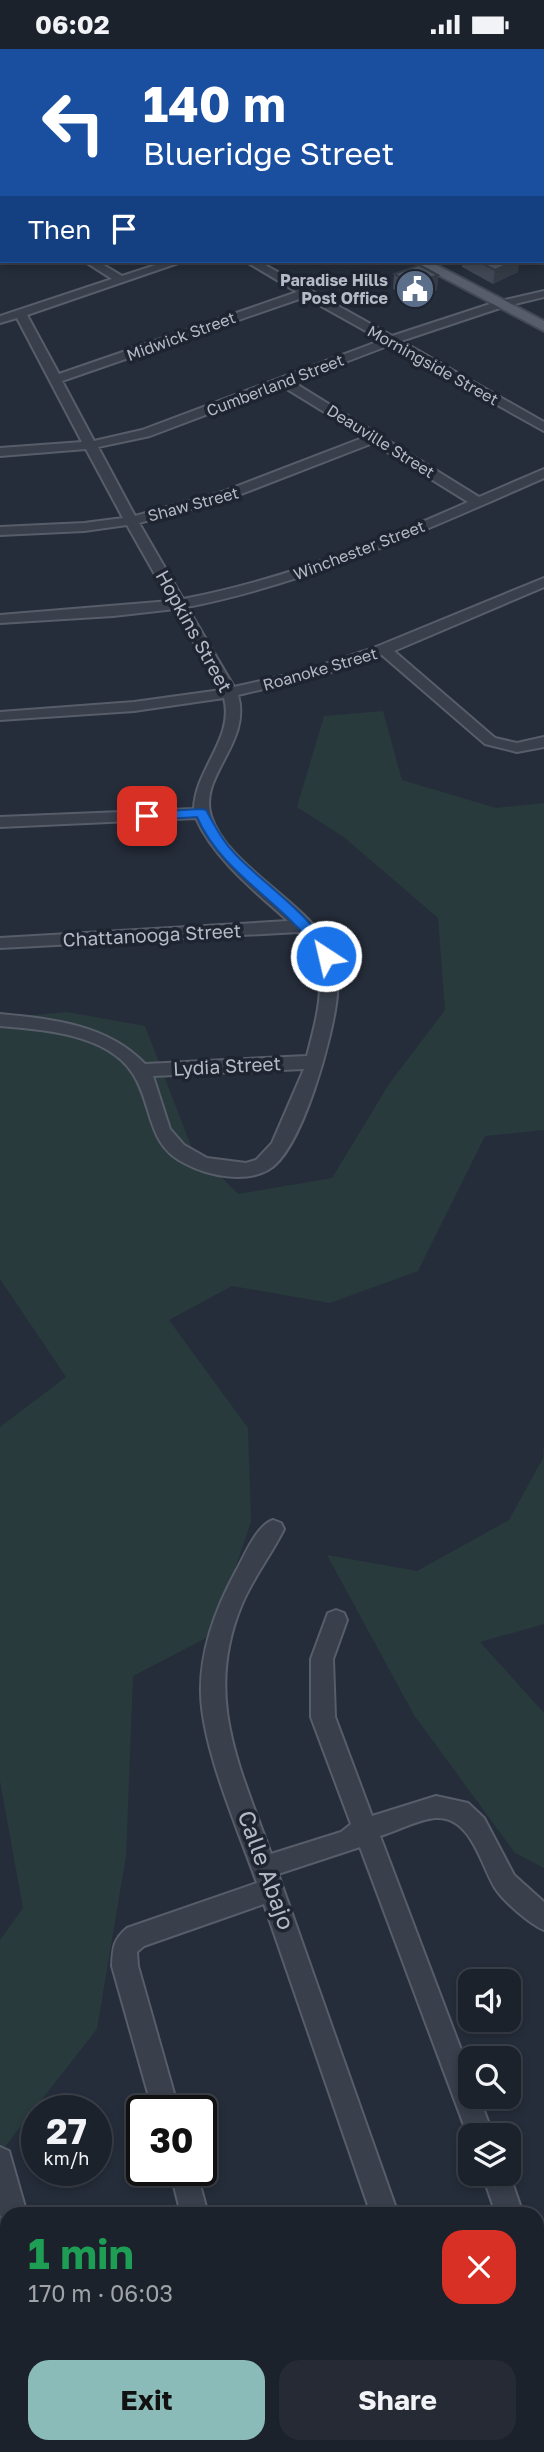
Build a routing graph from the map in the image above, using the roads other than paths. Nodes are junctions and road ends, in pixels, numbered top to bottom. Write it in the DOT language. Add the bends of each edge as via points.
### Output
graph roads {
  1 [pos="93,263"];
  2 [pos="172,263"];
  3 [pos="253,263"];
  4 [pos="423,263"];
  5 [pos="121,279"];
  6 [pos="305,293"];
  7 [pos="544,294"];
  8 [pos="500,304"];
  9 [pos="20,313"];
  10 [pos="0,320"];
  11 [pos="544,327"];
  12 [pos="391,341"];
  13 [pos="57,379"];
  14 [pos="284,382"];
  15 [pos="544,427"];
  16 [pos="376,437"];
  17 [pos="92,445"];
  18 [pos="0,452"];
  19 [pos="544,473"];
  20 [pos="478,502"];
  21 [pos="131,521"];
  22 [pos="0,531"];
  23 [pos="544,582"];
  24 [pos="180,604"];
  25 [pos="0,619"];
  26 [pos="384,650"];
  27 [pos="230,693"];
  28 [pos="0,716"];
  29 [pos="544,742"];
  30 [pos="201,813"];
  31 [pos="0,822"];
  32 [pos="304,926"];
  33 [pos="0,943"];
  34 [pos="0,1020"];
  35 [pos="315,1062"];
  36 [pos="139,1070"];
  37 [pos="273,1529"];
  38 [pos="336,1620"];
  39 [pos="363,1830"];
  40 [pos="269,1878"];
  41 [pos="544,1918"];
  42 [pos="161,2095"];
  43 [pos="475,2123"];
  44 [pos="0,2159"];
  45 [pos="187,2186"];
  46 [pos="500,2186"];
  47 [pos="11,2207"];
  48 [pos="193,2207"];
  49 [pos="383,2207"];
  50 [pos="507,2207"];
  1 -- 5 [label="street"];
  2 -- 5 [label="street"];
  3 -- 6 [label="street, Morningside Street"];
  4 -- 8 [label="main road"];
  5 -- 9 [label="street"];
  6 -- 12 [label="street, Morningside Street"];
  6 -- 13 [label="street, Midwick Street"];
  7 -- 8 [label="street, Cumberland Street"];
  8 -- 11 [label="main road"];
  8 -- 12 [label="street, Cumberland Street"];
  9 -- 10 [label="street"];
  9 -- 13 [label="street, Hopkins Street"];
  12 -- 14 [label="street, Cumberland Street"];
  12 -- 15 [label="street, Morningside Street"];
  13 -- 17 [label="street, Hopkins Street"];
  14 -- 16 [label="street, Deauville Street"];
  14 -- 17 [label="street, Cumberland Street" via="162,428"];
  16 -- 20 [label="street, Deauville Street"];
  16 -- 21 [label="street, Shaw Street" via="239,493"];
  17 -- 18 [label="street, Cumberland Street"];
  17 -- 21 [label="street, Hopkins Street"];
  19 -- 20 [label="street, Winchester Street"];
  20 -- 24 [label="street, Winchester Street" via="327,565"];
  21 -- 22 [label="street, Shaw Street"];
  21 -- 24 [label="street, Hopkins Street"];
  23 -- 26 [label="street, Roanoke Street"];
  24 -- 25 [label="street, Winchester Street"];
  24 -- 27 [label="street, Hopkins Street"];
  26 -- 27 [label="street, Roanoke Street"];
  26 -- 29 [label="street" via="505,747"];
  27 -- 28 [label="street, Roanoke Street" via="95,711"];
  27 -- 30 [label="street, Hopkins Street" via="235,724 208,778"];
  30 -- 31 [label="street"];
  30 -- 32 [label="street" via="230,857"];
  32 -- 33 [label="street, Chattanooga Street"];
  32 -- 35 [label="street" via="322,948 331,981"];
  34 -- 36 [label="street" via="52,1024 87,1036 114,1048"];
  35 -- 36 [label="street, Lydia Street"];
  35 -- 36 [label="street" via="286,1135 273,1155 265,1164 241,1171 203,1164 175,1149 164,1134 151,1086"];
  37 -- 40 [label="street, Calle Abajo" via="239,1583 226,1614 214,1653 212,1693 221,1745"];
  38 -- 39 [label="street" via="322,1659 323,1717"];
  39 -- 40 [label="street"];
  39 -- 41 [label="street" via="436,1807 460,1811 476,1826 505,1883"];
  39 -- 43 [label="street"];
  40 -- 42 [label="street" via="125,1946 125,1966"];
  40 -- 49 [label="street, Calle Abajo"];
  44 -- 47 [label="street"];
  45 -- 48 [label="street"];
  46 -- 50 [label="street"];
}
